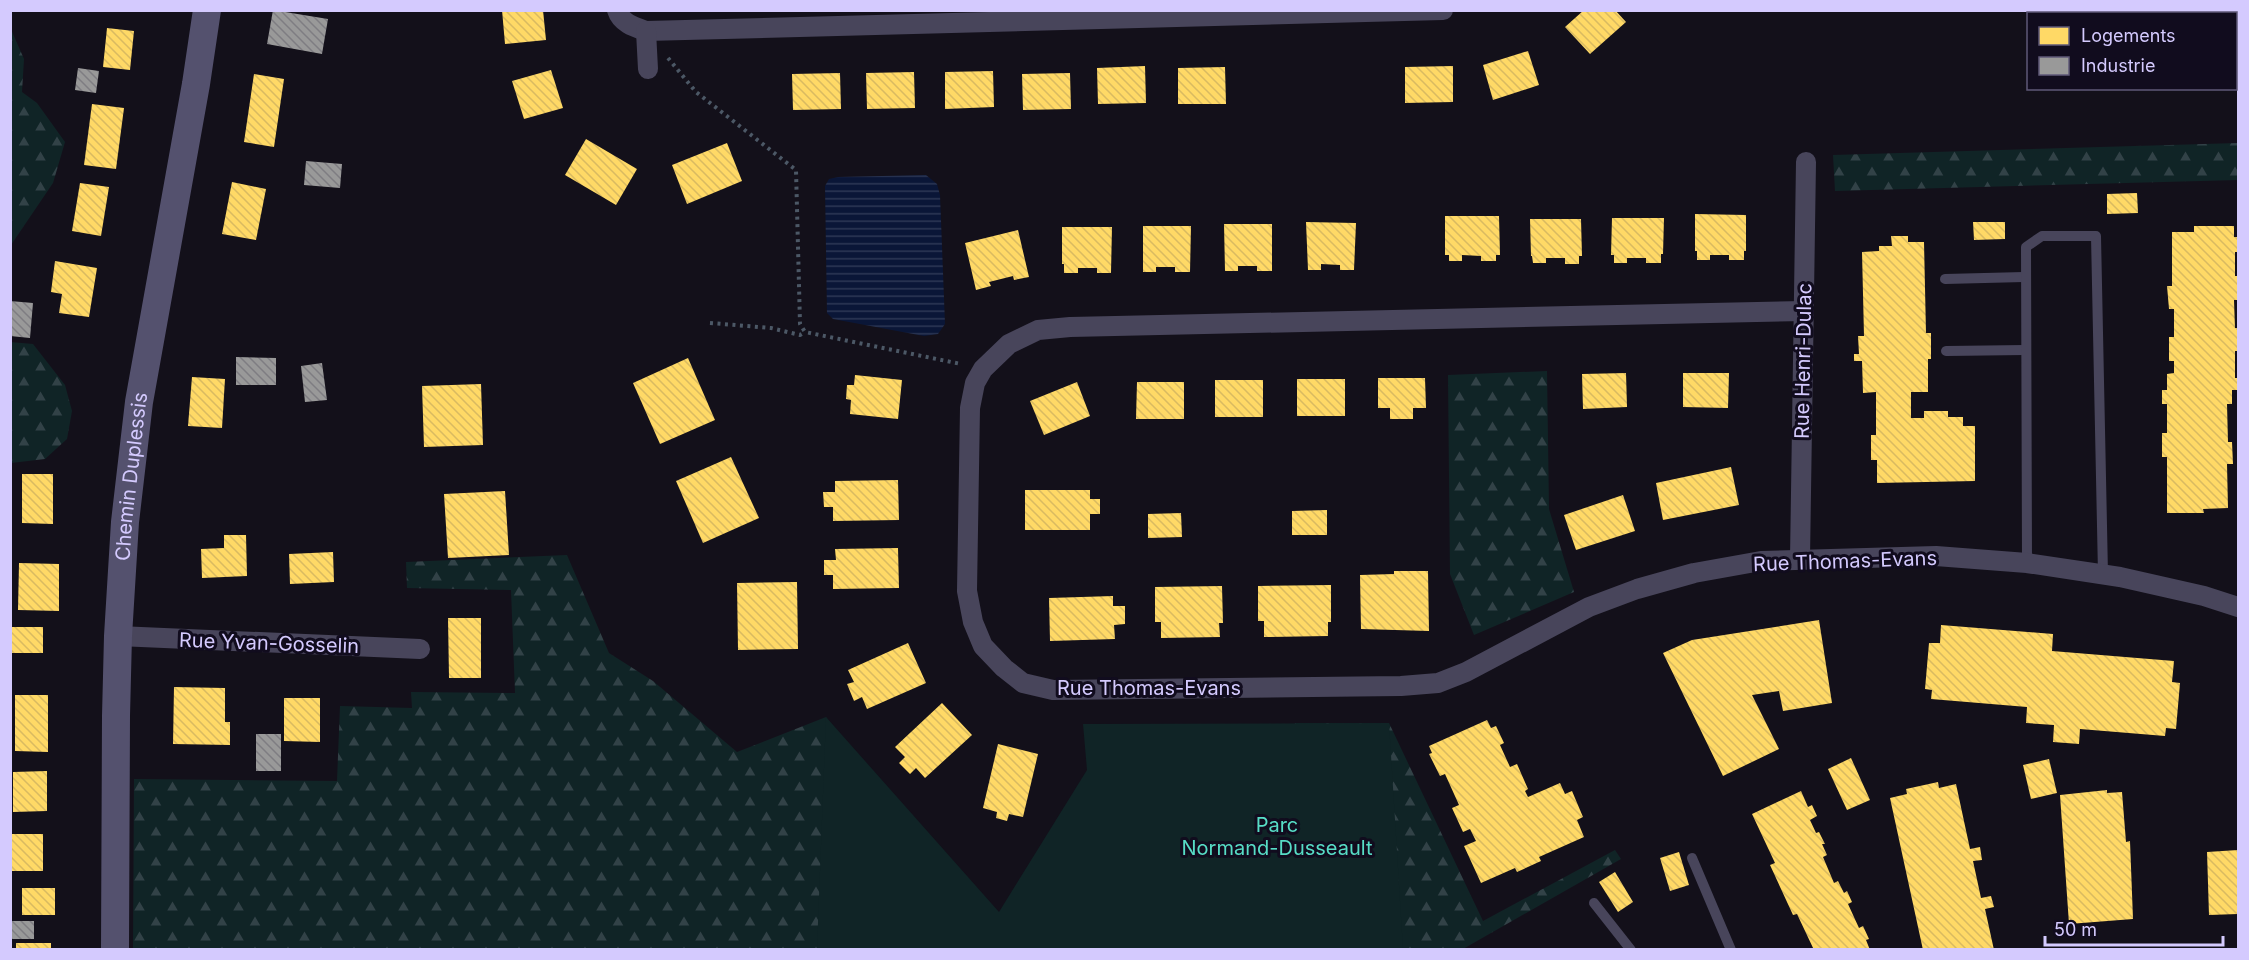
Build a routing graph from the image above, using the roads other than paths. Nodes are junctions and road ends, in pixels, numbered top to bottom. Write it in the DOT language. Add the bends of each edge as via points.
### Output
graph roads {
  1 [pos="207,10"];
  2 [pos="617,10"];
  3 [pos="1443,10"];
  4 [pos="646,31"];
  5 [pos="648,69"];
  6 [pos="1806,162"];
  7 [pos="2024,277"];
  8 [pos="1945,279"];
  9 [pos="1804,311"];
  10 [pos="2025,350"];
  11 [pos="1946,351"];
  12 [pos="1800,559"];
  13 [pos="2027,563"];
  14 [pos="2103,574"];
  15 [pos="2238,607"];
  16 [pos="118,636"];
  17 [pos="420,649"];
  18 [pos="1692,858"];
  19 [pos="1594,903"];
  20 [pos="116,950"];
  21 [pos="1630,950"];
  22 [pos="1731,950"];
  1 -- 16 [label="street, Chemin Duplessis" via="139,402 125,522"];
  2 -- 4 [label="street" via="630,26"];
  3 -- 4 [label="street"];
  4 -- 5 [label="street"];
  6 -- 9 [label="street, Rue Henri-Dulac"];
  7 -- 8 [label="lane"];
  7 -- 10 [label="lane"];
  7 -- 14 [label="lane" via="2025,247 2042,236 2096,236"];
  9 -- 12 [label="street, Rue Henri-Dulac"];
  9 -- 12 [label="street, Rue Thomas-Evans" via="1038,330 1009,344 983,369 975,383 970,408 967,591 983,646 1023,683 1053,690 1401,686 1438,683 1466,672 1589,607 1637,589 1694,573"];
  10 -- 11 [label="lane"];
  10 -- 13 [label="lane"];
  12 -- 13 [label="street, Rue Thomas-Evans" via="1936,556"];
  13 -- 14 [label="street, Rue Thomas-Evans"];
  14 -- 15 [label="street, Rue Thomas-Evans"];
  16 -- 17 [label="street, Rue Yvan-Gosselin"];
  16 -- 20 [label="street, Chemin Duplessis"];
  18 -- 22 [label="lane"];
  19 -- 21 [label="lane"];
}
